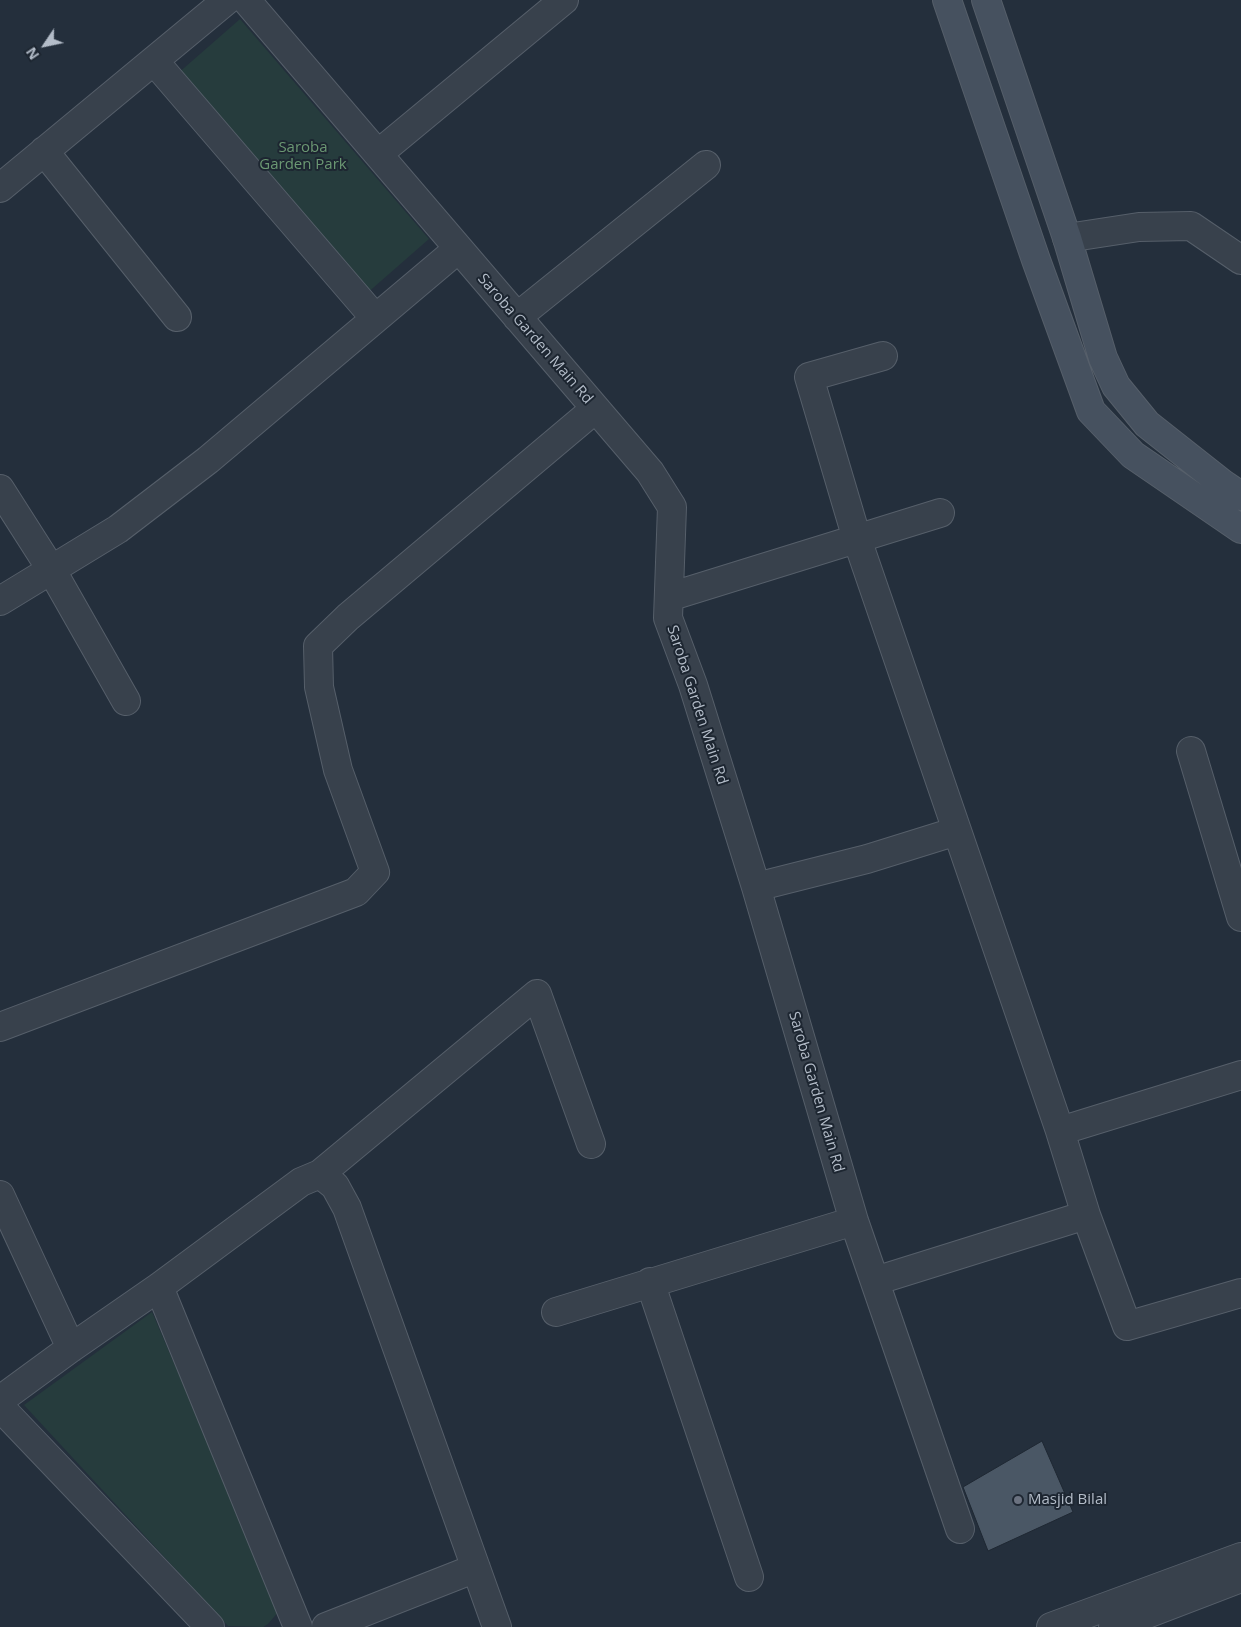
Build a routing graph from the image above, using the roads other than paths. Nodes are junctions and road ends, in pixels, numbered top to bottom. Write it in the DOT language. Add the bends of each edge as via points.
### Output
graph roads {
  1 [pos="227,0"];
  2 [pos="246,0"];
  3 [pos="564,0"];
  4 [pos="947,0"];
  5 [pos="986,0"];
  6 [pos="154,61"];
  7 [pos="44,152"];
  8 [pos="378,154"];
  9 [pos="706,165"];
  10 [pos="0,188"];
  11 [pos="1067,238"];
  12 [pos="458,249"];
  13 [pos="1241,260"];
  14 [pos="177,317"];
  15 [pos="517,317"];
  16 [pos="375,318"];
  17 [pos="883,356"];
  18 [pos="595,409"];
  19 [pos="0,489"];
  20 [pos="1241,496"];
  21 [pos="940,513"];
  22 [pos="1241,529"];
  23 [pos="857,539"];
  24 [pos="51,569"];
  25 [pos="669,597"];
  26 [pos="0,601"];
  27 [pos="126,701"];
  28 [pos="1191,751"];
  29 [pos="957,831"];
  30 [pos="756,886"];
  31 [pos="1241,917"];
  32 [pos="0,1027"];
  33 [pos="1241,1075"];
  34 [pos="1060,1131"];
  35 [pos="591,1144"];
  36 [pos="320,1174"];
  37 [pos="0,1195"];
  38 [pos="1086,1215"];
  39 [pos="854,1221"];
  40 [pos="650,1282"];
  41 [pos="875,1282"];
  42 [pos="159,1287"];
  43 [pos="1241,1294"];
  44 [pos="556,1312"];
  45 [pos="71,1348"];
  46 [pos="0,1400"];
  47 [pos="0,1407"];
  48 [pos="960,1529"];
  49 [pos="1241,1557"];
  50 [pos="476,1568"];
  51 [pos="749,1578"];
  52 [pos="1241,1578"];
  53 [pos="210,1627"];
  54 [pos="298,1627"];
  55 [pos="326,1627"];
  56 [pos="497,1627"];
  57 [pos="1051,1627"];
  58 [pos="1113,1627"];
  1 -- 6 [label="street"];
  2 -- 8 [label="street, Saroba Garden Main Rd"];
  3 -- 8 [label="street"];
  4 -- 22 [label="main road" via="1091,411 1133,455"];
  5 -- 11 [label="main road"];
  6 -- 7 [label="street"];
  6 -- 16 [label="street"];
  7 -- 10 [label="street"];
  7 -- 14 [label="street"];
  8 -- 12 [label="street, Saroba Garden Main Rd"];
  9 -- 15 [label="street"];
  11 -- 13 [label="street" via="1140,227 1191,226"];
  11 -- 20 [label="main road" via="1103,358 1116,386 1147,424"];
  12 -- 15 [label="street, Saroba Garden Main Rd"];
  12 -- 16 [label="street"];
  15 -- 18 [label="street, Saroba Garden Main Rd"];
  16 -- 24 [label="street" via="208,460 118,529"];
  17 -- 23 [label="street" via="809,377"];
  18 -- 25 [label="street, Saroba Garden Main Rd" via="650,472 672,507"];
  18 -- 32 [label="street" via="348,617 318,646 320,687 338,770 375,872 356,892"];
  19 -- 24 [label="street"];
  21 -- 23 [label="street"];
  23 -- 25 [label="street"];
  23 -- 29 [label="street"];
  24 -- 26 [label="street"];
  24 -- 27 [label="street"];
  25 -- 30 [label="street, Saroba Garden Main Rd" via="668,618"];
  28 -- 31 [label="street"];
  29 -- 30 [label="street" via="867,859"];
  29 -- 34 [label="street"];
  30 -- 39 [label="street, Saroba Garden Main Rd"];
  33 -- 34 [label="street"];
  34 -- 38 [label="street"];
  35 -- 36 [label="street" via="537,994"];
  36 -- 42 [label="street" via="301,1182"];
  36 -- 50 [label="street" via="335,1186 347,1208"];
  37 -- 45 [label="street"];
  38 -- 41 [label="street"];
  38 -- 43 [label="street" via="1127,1326"];
  39 -- 40 [label="street"];
  39 -- 41 [label="street, Saroba Garden Main Rd"];
  40 -- 44 [label="street"];
  40 -- 51 [label="street"];
  41 -- 48 [label="street, Saroba Garden Main Rd"];
  42 -- 45 [label="street"];
  42 -- 54 [label="street"];
  45 -- 46 [label="street"];
  47 -- 53 [label="street"];
  49 -- 57 [label="street"];
  50 -- 55 [label="street"];
  50 -- 56 [label="street"];
  52 -- 58 [label="street"];
}
